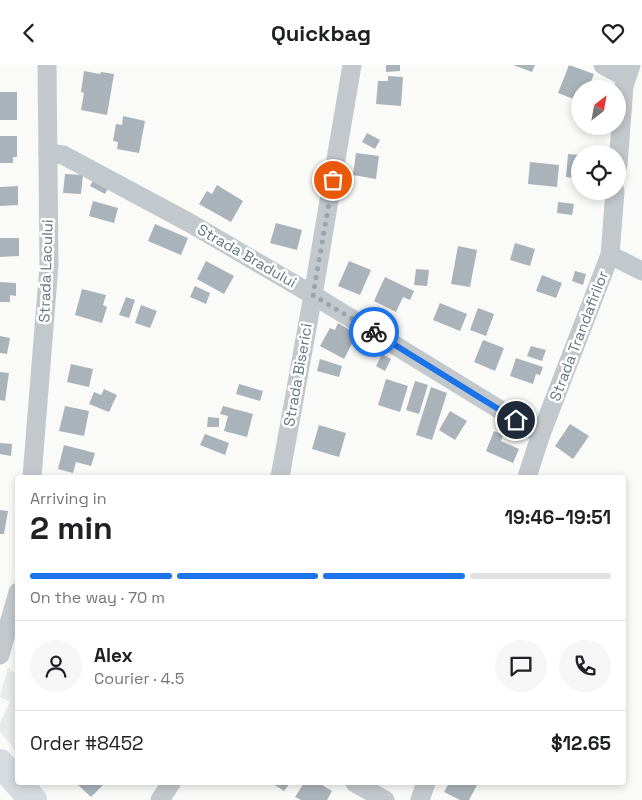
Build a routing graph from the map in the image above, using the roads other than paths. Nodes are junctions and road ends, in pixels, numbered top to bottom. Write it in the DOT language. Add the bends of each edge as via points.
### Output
graph roads {
  1 [pos="47,65"];
  2 [pos="352,65"];
  3 [pos="603,65"];
  4 [pos="629,70"];
  5 [pos="620,145"];
  6 [pos="48,153"];
  7 [pos="614,200"];
  8 [pos="610,255"];
  9 [pos="642,271"];
  10 [pos="313,295"];
  11 [pos="541,434"];
  12 [pos="32,475"];
  13 [pos="280,475"];
  14 [pos="528,475"];
  15 [pos="15,602"];
  16 [pos="0,655"];
  17 [pos="0,763"];
  18 [pos="15,780"];
  19 [pos="20,785"];
  20 [pos="170,785"];
  21 [pos="359,785"];
  22 [pos="425,785"];
  23 [pos="0,792"];
  24 [pos="7,800"];
  25 [pos="33,800"];
  26 [pos="160,800"];
  27 [pos="385,800"];
  28 [pos="420,800"];
  1 -- 6 [label="street, Strada Lacului"];
  2 -- 10 [label="street, Strada Biserici"];
  3 -- 4 [label="street" via="618,73"];
  4 -- 5 [label="street" via="624,86"];
  6 -- 10 [label="street, Strada Bradului" via="63,155 190,223"];
  6 -- 12 [label="street, Strada Lacului" via="49,265"];
  7 -- 8 [label="street, Strada Trandafirilor"];
  8 -- 9 [label="street"];
  8 -- 11 [label="street, Strada Trandafirilor"];
  10 -- 11 [label="street, Strada Bradului"];
  10 -- 13 [label="street, Strada Biserici"];
  11 -- 14 [label="street, Strada Trandafirilor"];
  15 -- 16 [label="street"];
  17 -- 18 [label="highway"];
  19 -- 25 [label="highway"];
  20 -- 26 [label="street"];
  21 -- 27 [label="street"];
  22 -- 28 [label="street"];
  23 -- 24 [label="highway"];
}
